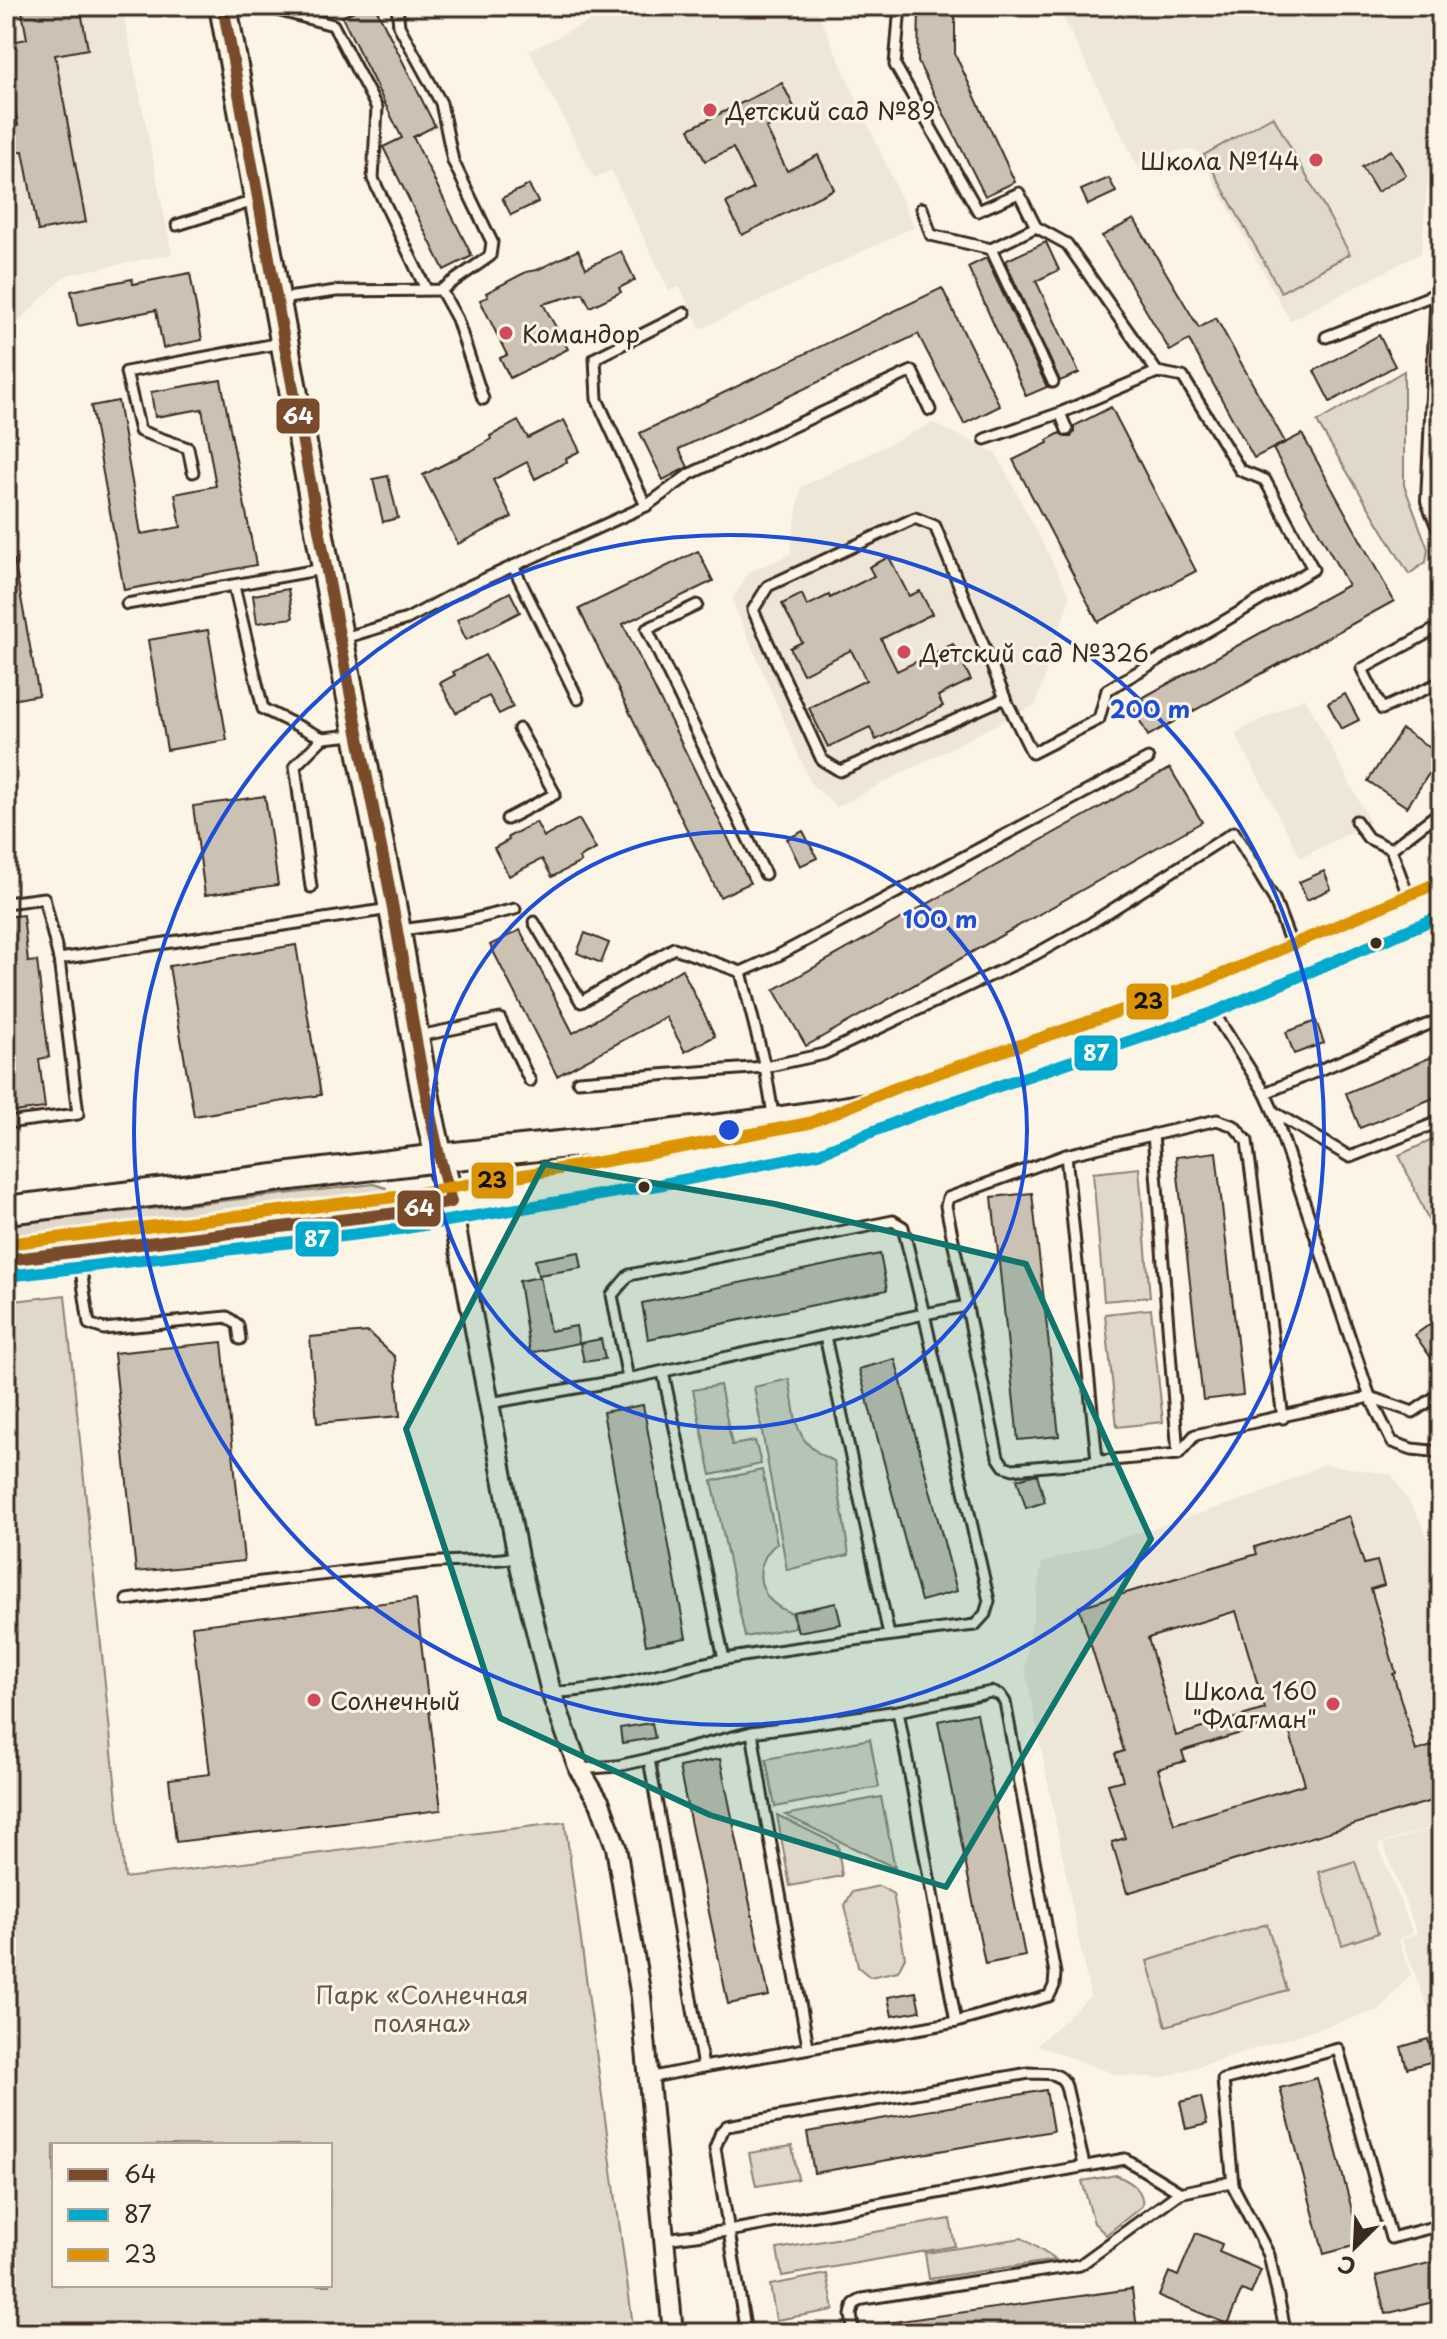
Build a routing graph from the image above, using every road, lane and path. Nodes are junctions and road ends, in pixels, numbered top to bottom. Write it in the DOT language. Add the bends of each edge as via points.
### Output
graph roads {
  1 [pos="223,6"];
  2 [pos="262,6"];
  3 [pos="397,6"];
  4 [pos="900,6"];
  5 [pos="259,200"];
  6 [pos="922,208"];
  7 [pos="177,225"];
  8 [pos="1036,227"];
  9 [pos="991,249"];
  10 [pos="426,289"];
  11 [pos="441,290"];
  12 [pos="1441,290"];
  13 [pos="277,300"];
  14 [pos="685,313"];
  15 [pos="1326,337"];
  16 [pos="285,342"];
  17 [pos="1157,372"];
  18 [pos="1053,382"];
  19 [pos="483,399"];
  20 [pos="930,410"];
  21 [pos="1437,412"];
  22 [pos="1060,413"];
  23 [pos="1067,430"];
  24 [pos="985,439"];
  25 [pos="193,472"];
  26 [pos="646,506"];
  27 [pos="1441,525"];
  28 [pos="513,566"];
  29 [pos="327,569"];
  30 [pos="234,586"];
  31 [pos="127,604"];
  32 [pos="697,605"];
  33 [pos="1441,626"];
  34 [pos="340,640"];
  35 [pos="1441,682"];
  36 [pos="1005,698"];
  37 [pos="578,699"];
  38 [pos="519,729"];
  39 [pos="357,735"];
  40 [pos="323,738"];
  41 [pos="1148,759"];
  42 [pos="1441,811"];
  43 [pos="507,819"];
  44 [pos="1356,821"];
  45 [pos="1391,849"];
  46 [pos="765,874"];
  47 [pos="311,887"];
  48 [pos="1441,899"];
  49 [pos="6,903"];
  50 [pos="515,909"];
  51 [pos="1413,911"];
  52 [pos="395,920"];
  53 [pos="534,922"];
  54 [pos="59,959"];
  55 [pos="1297,960"];
  56 [pos="741,972"];
  57 [pos="1205,999"];
  58 [pos="1441,1019"];
  59 [pos="415,1037"];
  60 [pos="765,1067"];
  61 [pos="530,1081"];
  62 [pos="578,1081"];
  63 [pos="1265,1093"];
  64 [pos="908,1100"];
  65 [pos="1274,1113"];
  66 [pos="1441,1121"];
  67 [pos="6,1123"];
  68 [pos="775,1123"];
  69 [pos="1153,1134"];
  70 [pos="1066,1155"];
  71 [pos="438,1159"];
  72 [pos="451,1202"];
  73 [pos="6,1210"];
  74 [pos="78,1251"];
  75 [pos="6,1260"];
  76 [pos="967,1306"];
  77 [pos="924,1314"];
  78 [pos="825,1336"];
  79 [pos="240,1339"];
  80 [pos="663,1372"];
  81 [pos="628,1379"];
  82 [pos="1441,1393"];
  83 [pos="1370,1397"];
  84 [pos="490,1403"];
  85 [pos="1283,1418"];
  86 [pos="1441,1452"];
  87 [pos="1178,1454"];
  88 [pos="1097,1460"];
  89 [pos="518,1557"];
  90 [pos="127,1600"];
  91 [pos="889,1635"];
  92 [pos="724,1659"];
  93 [pos="551,1692"];
  94 [pos="898,1711"];
  95 [pos="752,1732"];
  96 [pos="649,1759"];
  97 [pos="579,1769"];
  98 [pos="956,2022"];
  99 [pos="808,2046"];
  100 [pos="703,2067"];
  101 [pos="648,2078"];
  102 [pos="1084,2165"];
  103 [pos="1231,2182"];
  104 [pos="1179,2193"];
  105 [pos="1441,2225"];
  106 [pos="728,2231"];
  107 [pos="664,2239"];
  108 [pos="673,2333"];
  109 [pos="746,2333"];
  110 [pos="854,2333"];
  111 [pos="1286,2333"];
  1 -- 5 [label="main road"];
  2 -- 10 [label="lane" via="333,25 377,108 373,179"];
  3 -- 11 [label="lane" via="399,26 441,103 453,161 492,242 490,256"];
  4 -- 8 [label="lane" via="895,65 978,211 1019,193"];
  5 -- 7 [label="lane"];
  5 -- 13 [label="main road"];
  6 -- 9 [label="lane" via="931,235"];
  8 -- 9 [label="lane"];
  8 -- 17 [label="lane" via="1067,244"];
  9 -- 18 [label="lane"];
  10 -- 11 [label="lane"];
  10 -- 13 [label="lane" via="336,291"];
  11 -- 19 [label="lane" via="457,319"];
  12 -- 15 [label="lane"];
  12 -- 21 [label="street"];
  13 -- 16 [label="main road"];
  14 -- 26 [label="lane" via="595,358 597,399"];
  16 -- 25 [label="lane" via="126,372 140,431 188,448"];
  16 -- 29 [label="main road"];
  17 -- 22 [label="lane"];
  17 -- 36 [label="lane" via="1183,377 1240,470 1265,480 1313,569 1107,690 1099,719 1032,753"];
  20 -- 26 [label="lane" via="912,371 690,474"];
  21 -- 27 [label="street" via="1431,501"];
  22 -- 23 [label="lane"];
  22 -- 24 [label="lane"];
  26 -- 28 [label="lane"];
  28 -- 34 [label="lane" via="407,619"];
  28 -- 37 [label="lane"];
  29 -- 30 [label="lane"];
  29 -- 34 [label="main road"];
  30 -- 31 [label="lane"];
  30 -- 40 [label="lane" via="263,709"];
  32 -- 46 [label="lane" via="647,629"];
  33 -- 35 [label="lane" via="1362,669 1382,709"];
  34 -- 39 [label="main road"];
  36 -- 36 [label="lane" via="840,771 822,760 753,610 768,586 915,518 935,526"];
  38 -- 43 [label="lane" via="555,794"];
  39 -- 40 [label="lane"];
  39 -- 52 [label="main road"];
  40 -- 47 [label="lane" via="295,766"];
  41 -- 56 [label="lane"];
  42 -- 45 [label="lane"];
  44 -- 45 [label="lane" via="1368,838"];
  45 -- 51 [label="lane"];
  48 -- 51 [label="main road"];
  49 -- 54 [label="lane" via="44,898"];
  50 -- 52 [label="lane" via="461,922"];
  51 -- 55 [label="main road"];
  52 -- 54 [label="lane"];
  52 -- 59 [label="main road"];
  53 -- 56 [label="lane" via="581,1002 674,948"];
  54 -- 67 [label="lane" via="78,1114"];
  55 -- 57 [label="main road"];
  55 -- 60 [label="lane" via="1274,899 1234,832 1034,955 824,1054"];
  56 -- 60 [label="lane"];
  57 -- 63 [label="lane"];
  57 -- 64 [label="main road"];
  58 -- 63 [label="lane"];
  59 -- 61 [label="lane" via="500,1019"];
  59 -- 71 [label="main road"];
  60 -- 62 [label="lane"];
  60 -- 68 [label="lane"];
  63 -- 65 [label="lane"];
  64 -- 68 [label="main road"];
  64 -- 72 [label="main road" via="814,1138"];
  65 -- 66 [label="lane" via="1350,1157"];
  65 -- 83 [label="lane"];
  68 -- 71 [label="main road"];
  69 -- 70 [label="lane"];
  69 -- 85 [label="lane" via="1217,1120 1234,1126 1247,1141"];
  69 -- 87 [label="lane"];
  70 -- 76 [label="lane" via="948,1198"];
  70 -- 88 [label="lane"];
  71 -- 72 [label="main road"];
  71 -- 73 [label="main road"];
  72 -- 74 [label="main road"];
  72 -- 84 [label="street"];
  74 -- 75 [label="main road"];
  74 -- 79 [label="lane" via="89,1324 104,1329 227,1317 238,1325"];
  76 -- 77 [label="lane"];
  76 -- 88 [label="lane" via="1004,1466"];
  77 -- 78 [label="lane"];
  77 -- 81 [label="lane" via="903,1227 893,1221 629,1275 612,1295"];
  77 -- 91 [label="lane" via="989,1601 975,1625"];
  78 -- 80 [label="lane"];
  78 -- 91 [label="lane"];
  80 -- 81 [label="lane"];
  80 -- 92 [label="lane"];
  81 -- 84 [label="lane"];
  82 -- 83 [label="lane" via="1413,1412"];
  83 -- 85 [label="lane"];
  83 -- 86 [label="lane" via="1392,1442"];
  84 -- 89 [label="street"];
  85 -- 87 [label="lane" via="1195,1435"];
  87 -- 88 [label="lane"];
  89 -- 90 [label="lane" via="266,1580"];
  89 -- 93 [label="street"];
  91 -- 92 [label="lane"];
  92 -- 93 [label="lane" via="622,1683"];
  93 -- 97 [label="street"];
  94 -- 95 [label="lane"];
  94 -- 98 [label="lane"];
  94 -- 98 [label="lane" via="991,1692 1005,1702 1014,1747 1054,1986 1049,1996"];
  95 -- 96 [label="lane"];
  95 -- 99 [label="lane"];
  96 -- 97 [label="lane"];
  96 -- 100 [label="lane"];
  97 -- 101 [label="street" via="600,1803 616,1847 641,1997"];
  98 -- 99 [label="lane"];
  99 -- 100 [label="lane"];
  100 -- 101 [label="lane"];
  101 -- 107 [label="street"];
  102 -- 104 [label="lane" via="1125,2159"];
  102 -- 106 [label="lane"];
  102 -- 106 [label="lane" via="1066,2086 1055,2074 1029,2073 727,2126 715,2148"];
  103 -- 104 [label="lane"];
  103 -- 105 [label="lane" via="1223,2080 1338,2049 1391,2238"];
  103 -- 111 [label="lane" via="1269,2255"];
  104 -- 110 [label="lane" via="1080,2265 863,2299 854,2304 851,2315"];
  106 -- 107 [label="lane"];
  106 -- 109 [label="lane"];
  107 -- 108 [label="street"];
}
